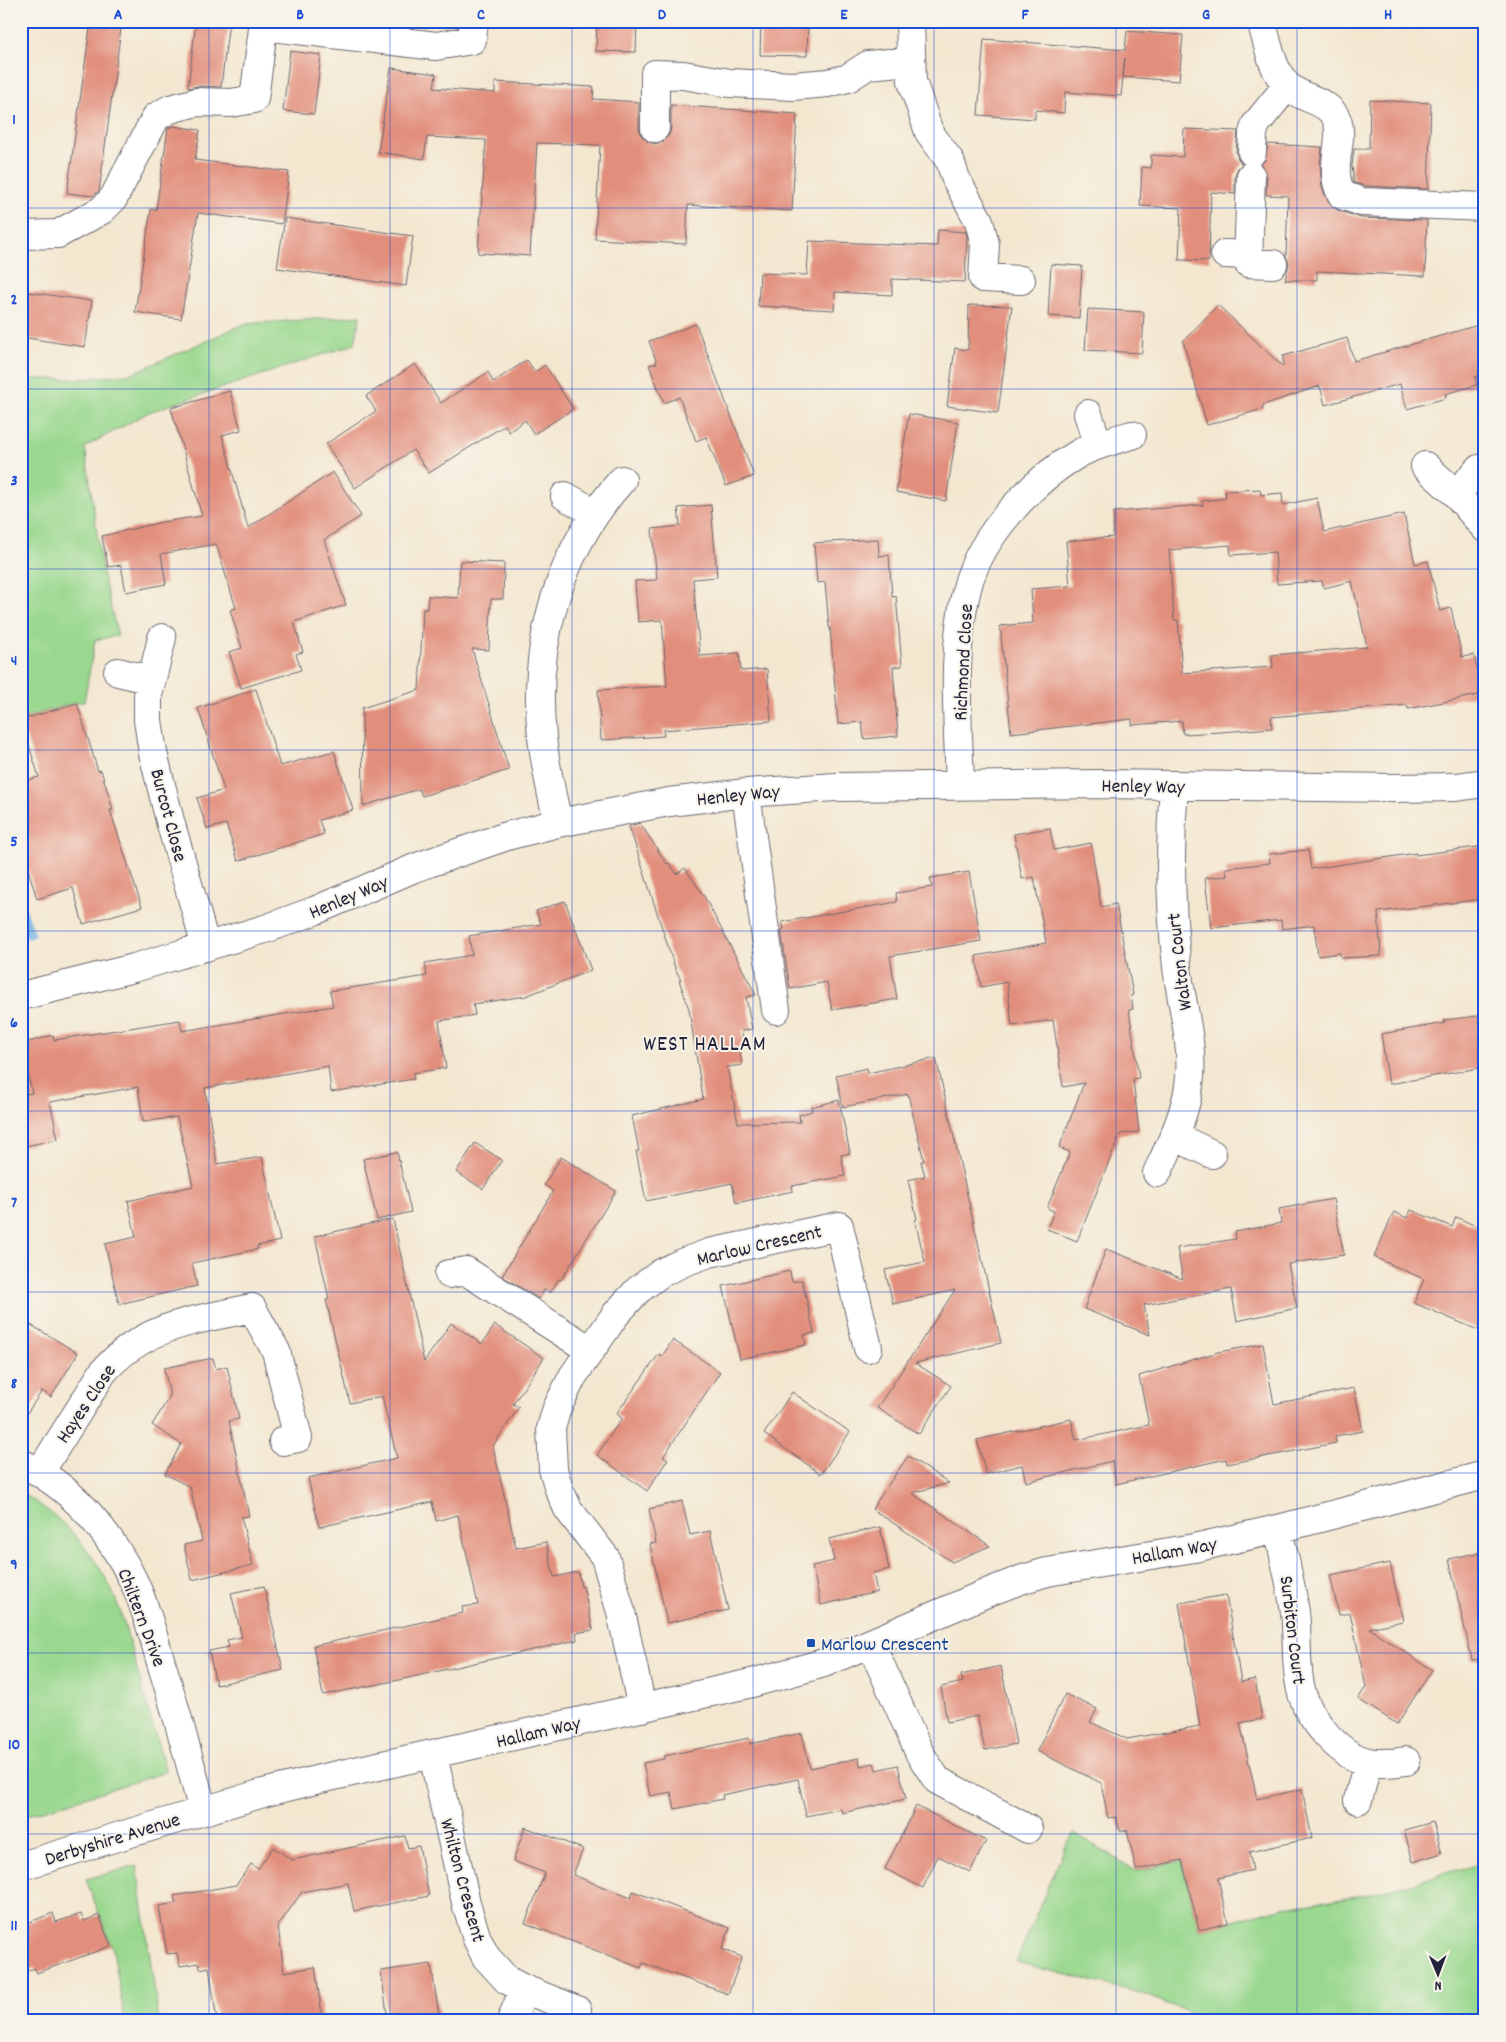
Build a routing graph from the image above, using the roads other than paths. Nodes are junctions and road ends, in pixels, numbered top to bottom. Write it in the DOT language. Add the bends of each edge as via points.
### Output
graph roads {
  1 [pos="910,21"];
  2 [pos="1261,21"];
  3 [pos="264,24"];
  4 [pos="473,30"];
  5 [pos="910,61"];
  6 [pos="1287,86"];
  7 [pos="655,128"];
  8 [pos="1485,207"];
  9 [pos="21,236"];
  10 [pos="1274,264"];
  11 [pos="1021,280"];
  12 [pos="1088,414"];
  13 [pos="1132,435"];
  14 [pos="1098,445"];
  15 [pos="1425,466"];
  16 [pos="1480,469"];
  17 [pos="622,480"];
  18 [pos="1456,494"];
  19 [pos="566,496"];
  20 [pos="595,513"];
  21 [pos="1485,528"];
  22 [pos="162,638"];
  23 [pos="118,672"];
  24 [pos="151,680"];
  25 [pos="1485,783"];
  26 [pos="960,785"];
  27 [pos="1174,785"];
  28 [pos="746,793"];
  29 [pos="558,823"];
  30 [pos="206,947"];
  31 [pos="21,996"];
  32 [pos="776,1010"];
  33 [pos="1174,1136"];
  34 [pos="1212,1154"];
  35 [pos="1157,1173"];
  36 [pos="449,1274"];
  37 [pos="868,1348"];
  38 [pos="590,1350"];
  39 [pos="284,1442"];
  40 [pos="31,1468"];
  41 [pos="1485,1475"];
  42 [pos="1278,1529"];
  43 [pos="871,1644"];
  44 [pos="642,1708"];
  45 [pos="433,1755"];
  46 [pos="1406,1761"];
  47 [pos="1368,1762"];
  48 [pos="1358,1800"];
  49 [pos="203,1811"];
  50 [pos="1028,1829"];
  51 [pos="21,1866"];
  52 [pos="516,2008"];
  53 [pos="577,2010"];
  1 -- 5 [label="street"];
  2 -- 6 [label="street" via="1276,69"];
  3 -- 4 [label="street" via="436,46"];
  3 -- 9 [label="street" via="254,99 232,103 197,102 170,109 156,117 113,199 102,210 58,234"];
  5 -- 7 [label="street" via="868,65 848,78 793,86 655,74"];
  5 -- 11 [label="street" via="912,81 929,132 950,161 956,180 979,221 985,244 983,278"];
  6 -- 8 [label="street" via="1329,109 1338,122 1335,172 1336,186 1342,196 1362,202"];
  6 -- 10 [label="street" via="1256,124 1253,133 1252,164 1236,254 1248,263"];
  12 -- 14 [label="street"];
  13 -- 14 [label="street, Richmond Close"];
  14 -- 26 [label="street, Richmond Close" via="1063,464 1023,497 977,562 968,587 960,636"];
  15 -- 18 [label="street"];
  16 -- 18 [label="street"];
  17 -- 20 [label="street"];
  18 -- 21 [label="street"];
  19 -- 20 [label="street"];
  20 -- 29 [label="street" via="564,574 544,642 540,681 542,738"];
  22 -- 24 [label="street, Burcot Close"];
  23 -- 24 [label="street"];
  24 -- 30 [label="street, Burcot Close" via="148,720 153,753"];
  25 -- 27 [label="street, Henley Way" via="1395,788"];
  26 -- 27 [label="street, Henley Way"];
  26 -- 28 [label="street, Henley Way" via="836,786"];
  27 -- 33 [label="street, Walton Court" via="1170,898 1190,1057 1187,1096"];
  28 -- 29 [label="street, Henley Way" via="669,802"];
  28 -- 32 [label="street"];
  29 -- 30 [label="street, Henley Way" via="417,867 314,911"];
  30 -- 31 [label="street, Henley Way"];
  33 -- 34 [label="street"];
  33 -- 35 [label="street, Walton Court"];
  36 -- 38 [label="street" via="466,1271"];
  37 -- 38 [label="street, Marlow Crescent" via="840,1226 709,1253 668,1269 638,1290"];
  38 -- 44 [label="street, Marlow Crescent" via="561,1400 551,1428 553,1469 568,1509 596,1543 608,1565"];
  39 -- 40 [label="street, Hayes Close" via="298,1438 276,1351 252,1308 174,1325 134,1344 103,1372"];
  40 -- 49 [label="street, Chiltern Drive" via="56,1483 92,1517 117,1551 134,1583 177,1713"];
  41 -- 42 [label="street, Hallam Way"];
  42 -- 43 [label="street, Hallam Way" via="1194,1548 1047,1572 989,1592"];
  42 -- 47 [label="street, Surbiton Court" via="1295,1612 1298,1670 1304,1701 1317,1724 1331,1739 1355,1757"];
  43 -- 44 [label="street, Hallam Way" via="824,1663 779,1676"];
  43 -- 50 [label="street" via="920,1754 937,1780"];
  44 -- 45 [label="street, Hallam Way"];
  45 -- 49 [label="street, Hallam Way" via="320,1779"];
  45 -- 52 [label="street, Whilton Crescent" via="476,1939 507,1980"];
  46 -- 47 [label="street, Surbiton Court"];
  47 -- 48 [label="street"];
  49 -- 51 [label="street, Derbyshire Avenue"];
  52 -- 53 [label="street, Whilton Crescent"];
}
